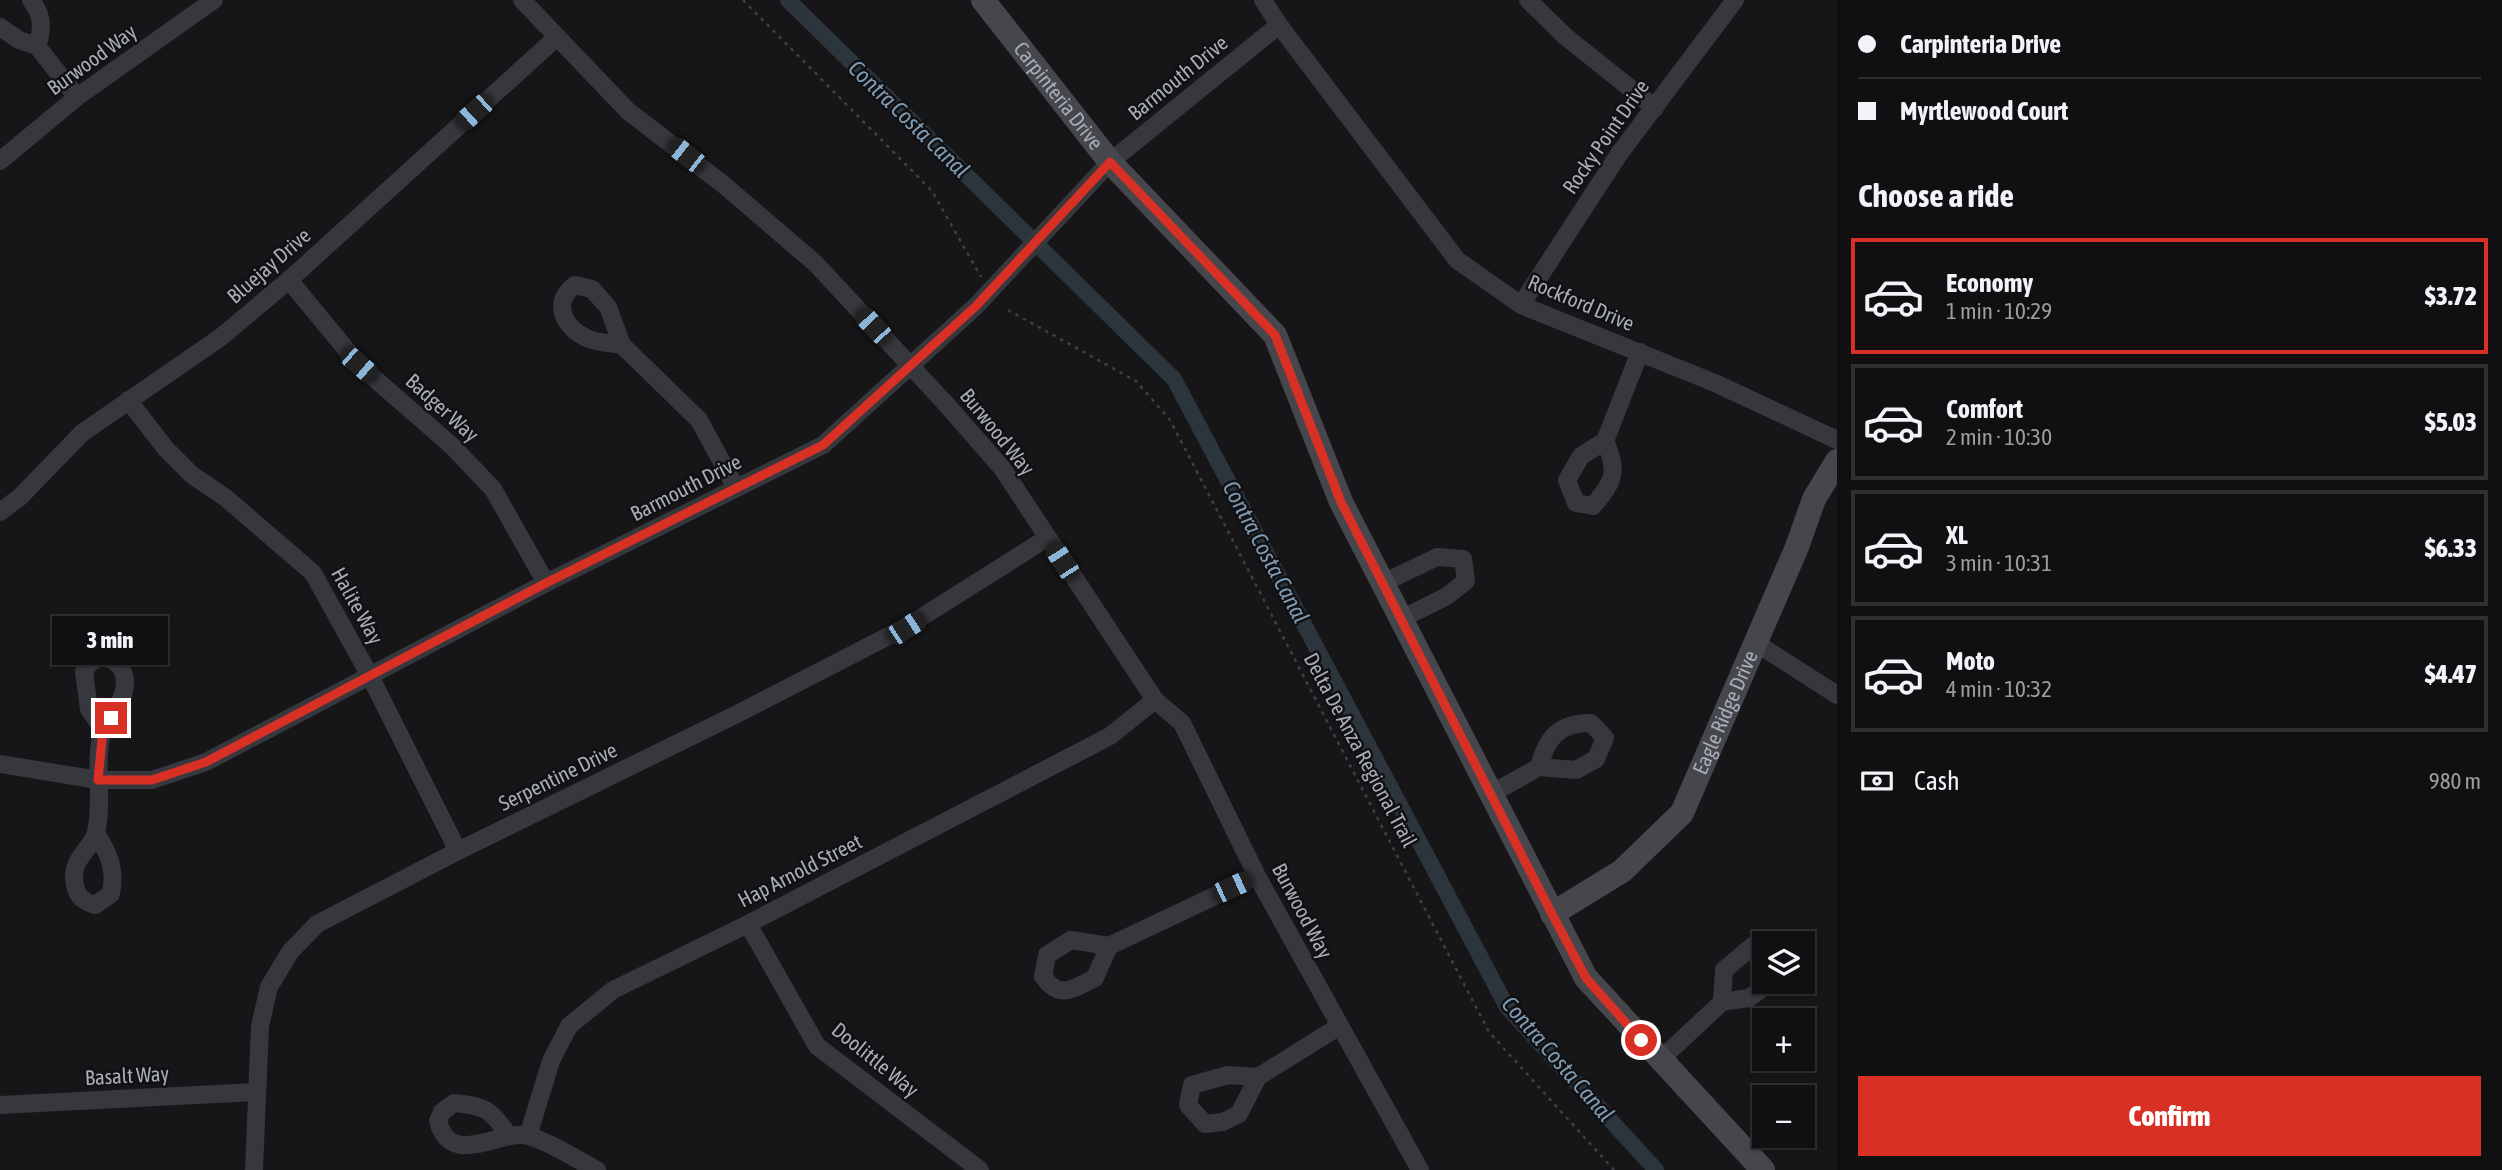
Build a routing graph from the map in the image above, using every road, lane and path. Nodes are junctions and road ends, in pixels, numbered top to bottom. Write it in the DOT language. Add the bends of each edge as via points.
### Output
graph roads {
  1 [pos="31,0"];
  2 [pos="214,0"];
  3 [pos="522,0"];
  4 [pos="743,0"];
  5 [pos="983,0"];
  6 [pos="1263,0"];
  7 [pos="1528,0"];
  8 [pos="1735,0"];
  9 [pos="1279,25"];
  10 [pos="0,27"];
  11 [pos="556,38"];
  12 [pos="37,46"];
  13 [pos="77,97"];
  14 [pos="1655,108"];
  15 [pos="0,161"];
  16 [pos="1110,162"];
  17 [pos="981,277"];
  18 [pos="289,280"];
  19 [pos="1521,305"];
  20 [pos="1007,310"];
  21 [pos="622,345"];
  22 [pos="1640,352"];
  23 [pos="911,367"];
  24 [pos="128,400"];
  25 [pos="1837,440"];
  26 [pos="1605,441"];
  27 [pos="1837,461"];
  28 [pos="736,488"];
  29 [pos="0,512"];
  30 [pos="1047,538"];
  31 [pos="546,583"];
  32 [pos="1383,583"];
  33 [pos="1401,619"];
  34 [pos="1756,643"];
  35 [pos="370,676"];
  36 [pos="1837,695"];
  37 [pos="1155,700"];
  38 [pos="103,729"];
  39 [pos="0,764"];
  40 [pos="1539,767"];
  41 [pos="98,780"];
  42 [pos="1490,794"];
  43 [pos="96,833"];
  44 [pos="458,850"];
  45 [pos="1256,876"];
  46 [pos="1552,914"];
  47 [pos="748,925"];
  48 [pos="1109,946"];
  49 [pos="1752,947"];
  50 [pos="1754,994"];
  51 [pos="1723,1002"];
  52 [pos="1338,1027"];
  53 [pos="1660,1061"];
  54 [pos="1258,1077"];
  55 [pos="256,1092"];
  56 [pos="0,1104"];
  57 [pos="508,1135"];
  58 [pos="528,1136"];
  59 [pos="254,1170"];
  60 [pos="597,1170"];
  61 [pos="980,1170"];
  62 [pos="1420,1170"];
  63 [pos="1614,1170"];
  64 [pos="1763,1170"];
  1 -- 12 [label="street" via="43,28"];
  2 -- 13 [label="street, Burwood Way"];
  3 -- 11 [label="street, Burwood Way"];
  4 -- 17 [label="path" via="932,191"];
  5 -- 16 [label="street, Carpinteria Drive"];
  6 -- 9 [label="street, Rockford Drive"];
  7 -- 14 [label="street" via="1566,37"];
  8 -- 14 [label="street, Rocky Point Drive"];
  9 -- 16 [label="street, Barmouth Drive"];
  9 -- 19 [label="street, Rockford Drive" via="1457,260"];
  10 -- 12 [label="street"];
  11 -- 18 [label="street, Bluejay Drive"];
  11 -- 23 [label="street, Burwood Way" via="628,111 816,264"];
  12 -- 13 [label="street"];
  13 -- 15 [label="street, Burwood Way"];
  14 -- 19 [label="street, Rocky Point Drive" via="1619,154"];
  16 -- 23 [label="street, Barmouth Drive" via="976,306"];
  16 -- 32 [label="street, Carpinteria Drive" via="1275,335 1341,502"];
  18 -- 24 [label="street, Bluejay Drive" via="221,337"];
  18 -- 31 [label="street, Badger Way" via="359,365 452,446 493,489"];
  19 -- 22 [label="street, Rockford Drive"];
  20 -- 63 [label="path, Delta De Anza Regional Trail" via="1136,381 1170,420 1489,1032"];
  21 -- 28 [label="street" via="699,420"];
  22 -- 25 [label="street, Rockford Drive"];
  22 -- 26 [label="street"];
  23 -- 28 [label="street, Barmouth Drive" via="823,445"];
  23 -- 30 [label="street, Burwood Way" via="1002,468"];
  24 -- 29 [label="street, Bluejay Drive" via="82,433"];
  24 -- 35 [label="street, Halite Way" via="192,475 226,498 313,573"];
  27 -- 34 [label="street, Eagle Ridge Drive" via="1814,499"];
  28 -- 31 [label="street, Barmouth Drive"];
  30 -- 37 [label="street, Burwood Way"];
  30 -- 44 [label="street, Serpentine Drive" via="906,628"];
  31 -- 35 [label="street, Barmouth Drive"];
  32 -- 33 [label="street, Carpinteria Drive"];
  32 -- 33 [label="street" via="1437,557 1463,559 1466,581"];
  33 -- 42 [label="street, Carpinteria Drive"];
  34 -- 36 [label="street"];
  34 -- 46 [label="street, Eagle Ridge Drive" via="1682,813 1622,871"];
  35 -- 41 [label="street, Barmouth Drive" via="206,762 152,780"];
  35 -- 44 [label="street, Halite Way"];
  37 -- 45 [label="street, Burwood Way" via="1182,723"];
  37 -- 47 [label="street, Hap Arnold Street" via="1110,736"];
  38 -- 41 [label="street"];
  39 -- 41 [label="street, Barmouth Drive"];
  40 -- 42 [label="street"];
  41 -- 43 [label="street"];
  42 -- 46 [label="street, Carpinteria Drive"];
  44 -- 55 [label="street, Serpentine Drive" via="317,924 290,952 269,986 260,1026"];
  45 -- 48 [label="street"];
  45 -- 52 [label="street, Burwood Way"];
  46 -- 53 [label="street, Carpinteria Drive" via="1586,978"];
  47 -- 58 [label="street, Hap Arnold Street" via="613,990 569,1027 551,1061"];
  47 -- 61 [label="street, Doolittle Way" via="817,1046"];
  49 -- 51 [label="street" via="1724,970"];
  50 -- 51 [label="street"];
  51 -- 53 [label="street"];
  52 -- 54 [label="street"];
  52 -- 62 [label="street, Burwood Way"];
  53 -- 64 [label="street, Carpinteria Drive"];
  55 -- 56 [label="street, Basalt Way"];
  55 -- 59 [label="street, Serpentine Drive"];
  57 -- 58 [label="street"];
  58 -- 60 [label="street"];
}
